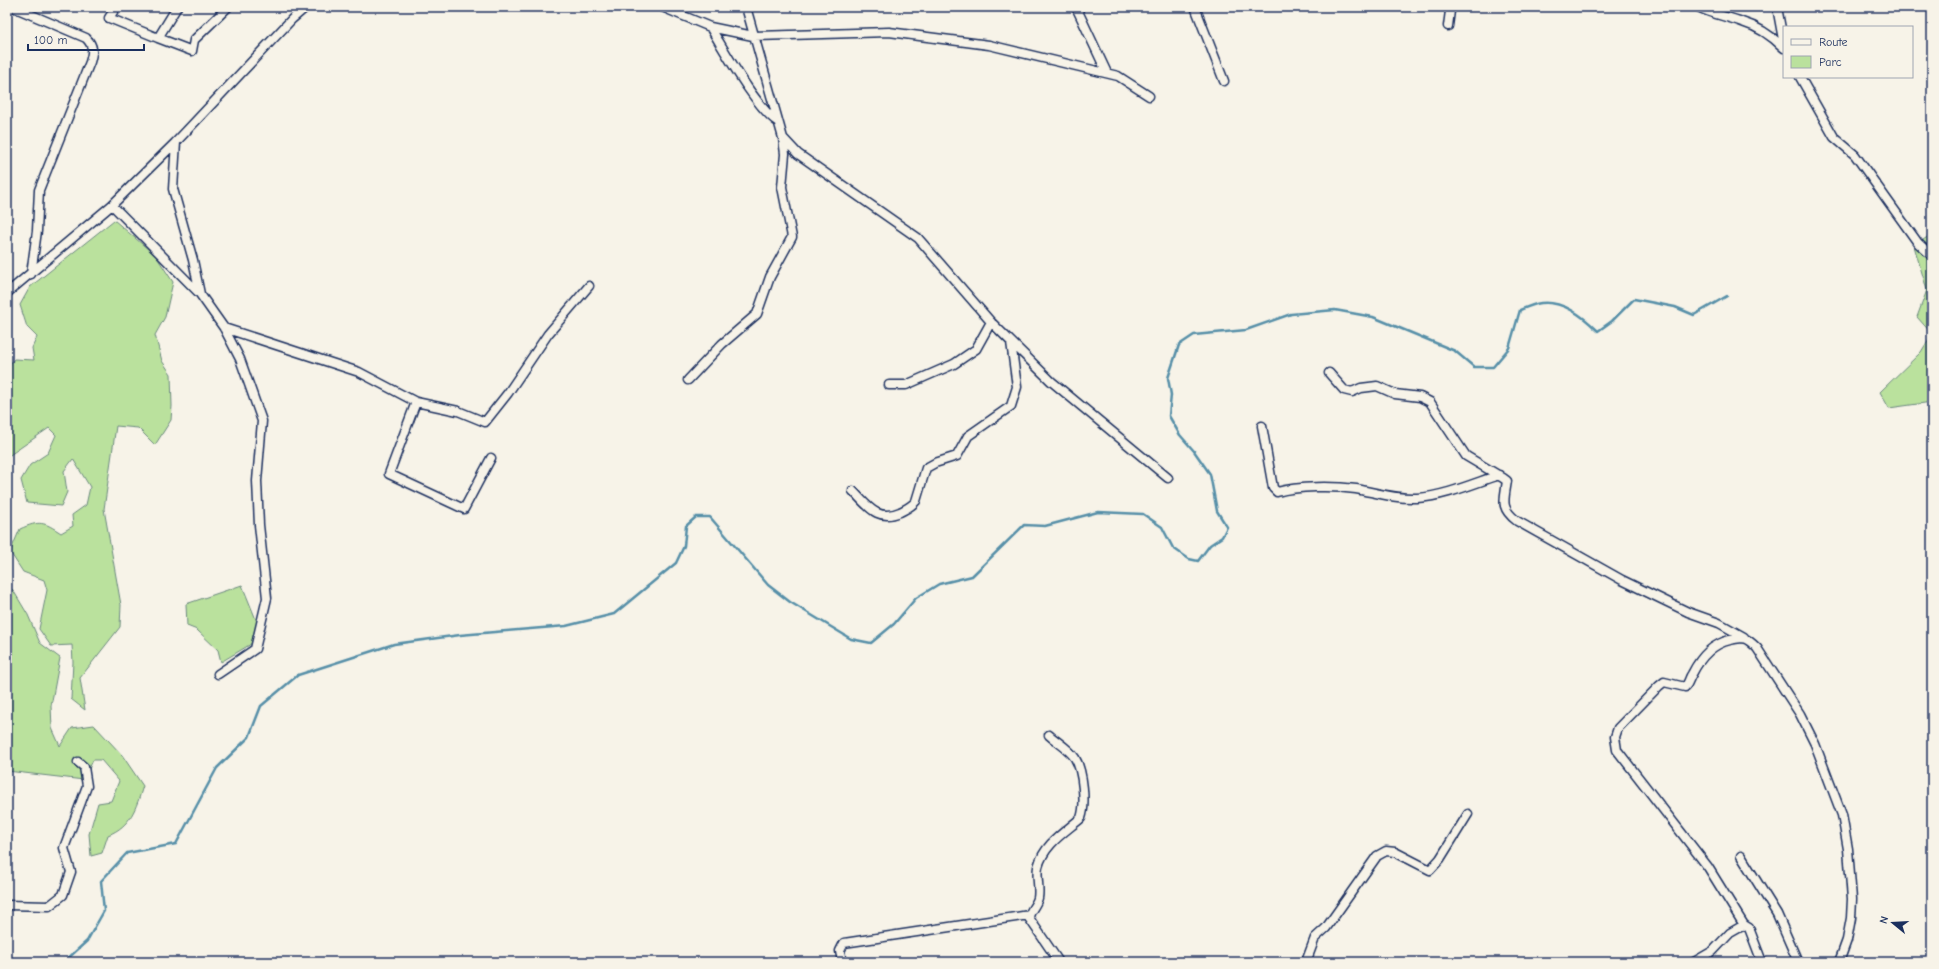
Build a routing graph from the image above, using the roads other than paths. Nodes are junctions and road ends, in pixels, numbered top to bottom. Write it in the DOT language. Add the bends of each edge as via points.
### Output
graph roads {
  1 [pos="13,7"];
  2 [pos="116,7"];
  3 [pos="177,7"];
  4 [pos="228,7"];
  5 [pos="306,7"];
  6 [pos="662,7"];
  7 [pos="746,7"];
  8 [pos="1076,7"];
  9 [pos="1195,7"];
  10 [pos="1448,7"];
  11 [pos="1698,7"];
  12 [pos="1777,7"];
  13 [pos="1448,26"];
  14 [pos="710,27"];
  15 [pos="753,36"];
  16 [pos="158,38"];
  17 [pos="1783,40"];
  18 [pos="1783,47"];
  19 [pos="1107,73"];
  20 [pos="1801,78"];
  21 [pos="1224,81"];
  22 [pos="1149,96"];
  23 [pos="778,122"];
  24 [pos="783,138"];
  25 [pos="176,142"];
  26 [pos="112,205"];
  27 [pos="1932,256"];
  28 [pos="31,274"];
  29 [pos="589,286"];
  30 [pos="8,291"];
  31 [pos="200,294"];
  32 [pos="991,322"];
  33 [pos="224,328"];
  34 [pos="1011,342"];
  35 [pos="1329,373"];
  36 [pos="688,380"];
  37 [pos="889,385"];
  38 [pos="416,402"];
  39 [pos="1262,426"];
  40 [pos="491,458"];
  41 [pos="1499,475"];
  42 [pos="1168,478"];
  43 [pos="852,491"];
  44 [pos="1748,639"];
  45 [pos="218,674"];
  46 [pos="1049,735"];
  47 [pos="78,762"];
  48 [pos="1468,814"];
  49 [pos="1741,856"];
  50 [pos="7,905"];
  51 [pos="1029,915"];
  52 [pos="1744,925"];
  53 [pos="842,962"];
  54 [pos="1059,962"];
  55 [pos="1306,962"];
  56 [pos="1694,962"];
  57 [pos="1762,962"];
  58 [pos="1798,962"];
  59 [pos="1839,962"];
  1 -- 28 [label="street" via="86,38 93,50 39,190"];
  2 -- 16 [label="street" via="109,18"];
  3 -- 16 [label="street"];
  4 -- 16 [label="street" via="194,40 192,51"];
  5 -- 25 [label="street"];
  6 -- 14 [label="street"];
  7 -- 15 [label="street"];
  8 -- 19 [label="street"];
  9 -- 21 [label="street"];
  10 -- 13 [label="street"];
  11 -- 18 [label="street" via="1712,14 1743,22 1770,35"];
  12 -- 17 [label="street"];
  14 -- 15 [label="street"];
  14 -- 23 [label="street" via="761,105 770,117"];
  15 -- 19 [label="street" via="889,32 990,45"];
  15 -- 23 [label="street"];
  19 -- 22 [label="street" via="1118,76"];
  20 -- 27 [label="street" via="1834,137 1855,155 1918,243"];
  23 -- 24 [label="street"];
  24 -- 32 [label="street" via="798,154 918,238"];
  24 -- 36 [label="street" via="785,154 782,187 792,237 770,277 757,314 722,344"];
  25 -- 26 [label="street"];
  25 -- 31 [label="street" via="173,189"];
  26 -- 28 [label="street"];
  26 -- 31 [label="street"];
  28 -- 30 [label="street"];
  29 -- 38 [label="street" via="548,334 485,422 458,411"];
  31 -- 33 [label="street"];
  32 -- 34 [label="street"];
  32 -- 37 [label="street" via="976,349 954,364 906,385"];
  33 -- 38 [label="street" via="359,372"];
  33 -- 45 [label="street" via="240,359 262,421 257,481 267,598 256,649"];
  34 -- 42 [label="street" via="1051,381"];
  34 -- 43 [label="street" via="1017,387 1011,406 968,436 957,456 926,468 916,501 912,505 890,516 875,513"];
  35 -- 41 [label="street" via="1344,390 1352,392 1376,386 1384,391 1420,397 1430,402 1466,456"];
  38 -- 40 [label="street" via="389,474 464,509"];
  39 -- 41 [label="street" via="1273,488 1277,492 1289,489 1355,489 1387,496 1416,498 1445,494"];
  41 -- 44 [label="street" via="1507,481 1504,503 1507,513 1517,521 1622,580 1688,612 1719,623"];
  44 -- 52 [label="street" via="1719,642 1703,657 1685,687 1664,682 1618,728 1615,737 1617,750 1708,867"];
  44 -- 59 [label="street" via="1777,676 1800,714 1815,744 1842,815 1852,899 1848,933"];
  46 -- 51 [label="street" via="1074,758 1080,774 1084,811 1081,818 1055,839 1044,854 1038,868 1038,900"];
  47 -- 50 [label="street" via="84,767 87,786 64,848 71,872 63,895 49,906"];
  48 -- 55 [label="street" via="1440,859 1430,870 1394,852 1386,851 1377,856 1326,928 1315,938"];
  49 -- 58 [label="street" via="1777,914"];
  51 -- 53 [label="street" via="844,943 840,951"];
  51 -- 54 [label="street"];
  52 -- 56 [label="street" via="1730,932 1713,951"];
  52 -- 57 [label="street" via="1749,928"];
}
